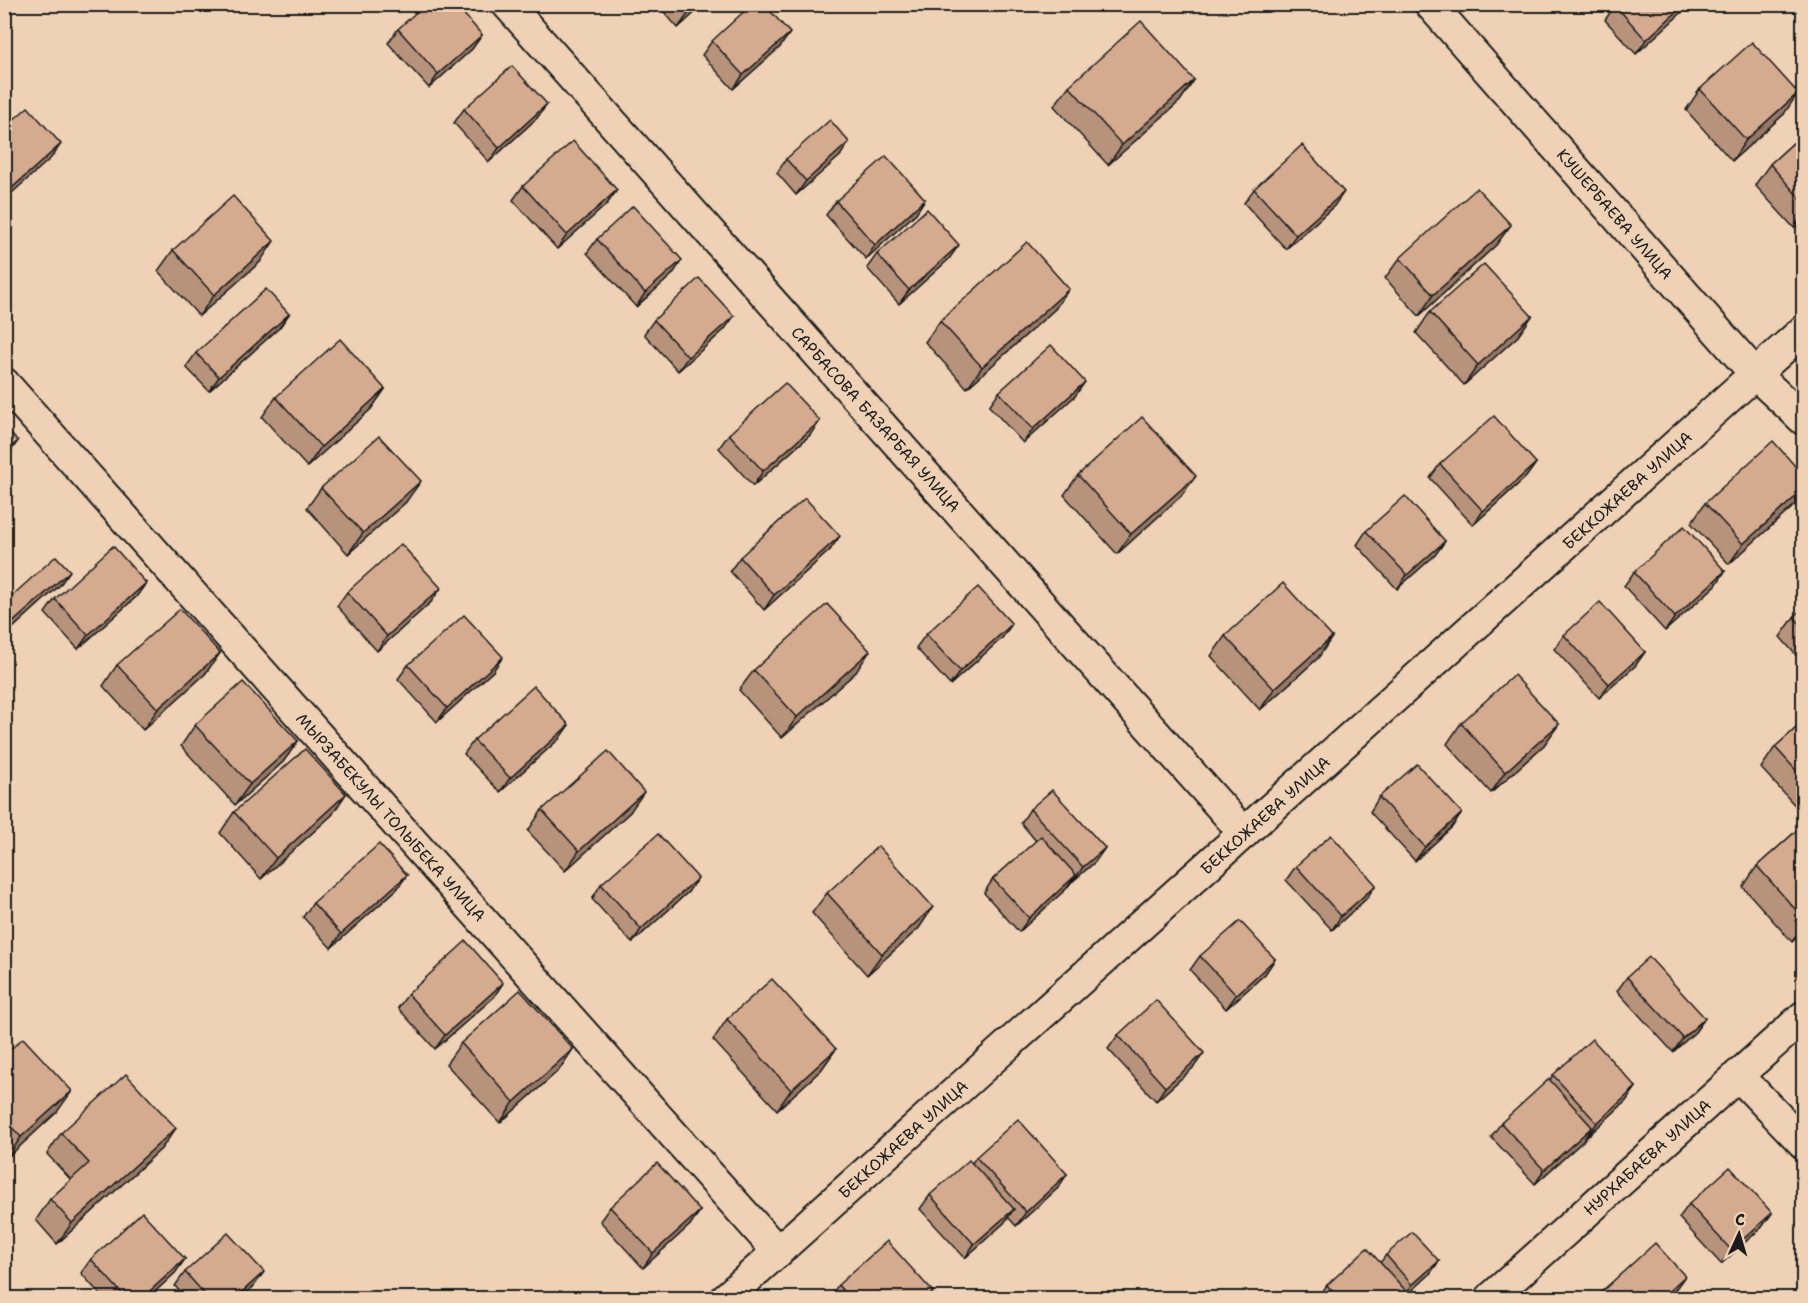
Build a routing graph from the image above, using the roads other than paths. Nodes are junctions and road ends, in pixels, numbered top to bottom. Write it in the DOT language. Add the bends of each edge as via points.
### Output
graph roads {
  1 [pos="507,4"];
  2 [pos="1430,4"];
  3 [pos="1803,330"];
  4 [pos="1756,375"];
  5 [pos="4,383"];
  6 [pos="1803,420"];
  7 [pos="1244,833"];
  8 [pos="1803,1016"];
  9 [pos="1738,1075"];
  10 [pos="1803,1144"];
  11 [pos="778,1252"];
  12 [pos="726,1299"];
  13 [pos="1491,1299"];
  1 -- 7 [label="street, САРБАСОВА БАЗАРБАЯ УЛИЦА"];
  2 -- 4 [label="street, КУШЕРБАЕВА УЛИЦА"];
  3 -- 4 [label="street, БЕККОЖАЕВА УЛИЦА"];
  4 -- 6 [label="street, КУШЕРБАЕВА УЛИЦА"];
  4 -- 7 [label="street, БЕККОЖАЕВА УЛИЦА"];
  5 -- 11 [label="street, МЫРЗАБЕКУЛЫ ТОЛЫБЕКА УЛИЦА"];
  7 -- 11 [label="street, БЕККОЖАЕВА УЛИЦА"];
  8 -- 9 [label="street, НУРХАБАЕВА УЛИЦА"];
  9 -- 10 [label="street"];
  9 -- 13 [label="street, НУРХАБАЕВА УЛИЦА"];
  11 -- 12 [label="street, БЕККОЖАЕВА УЛИЦА"];
}
